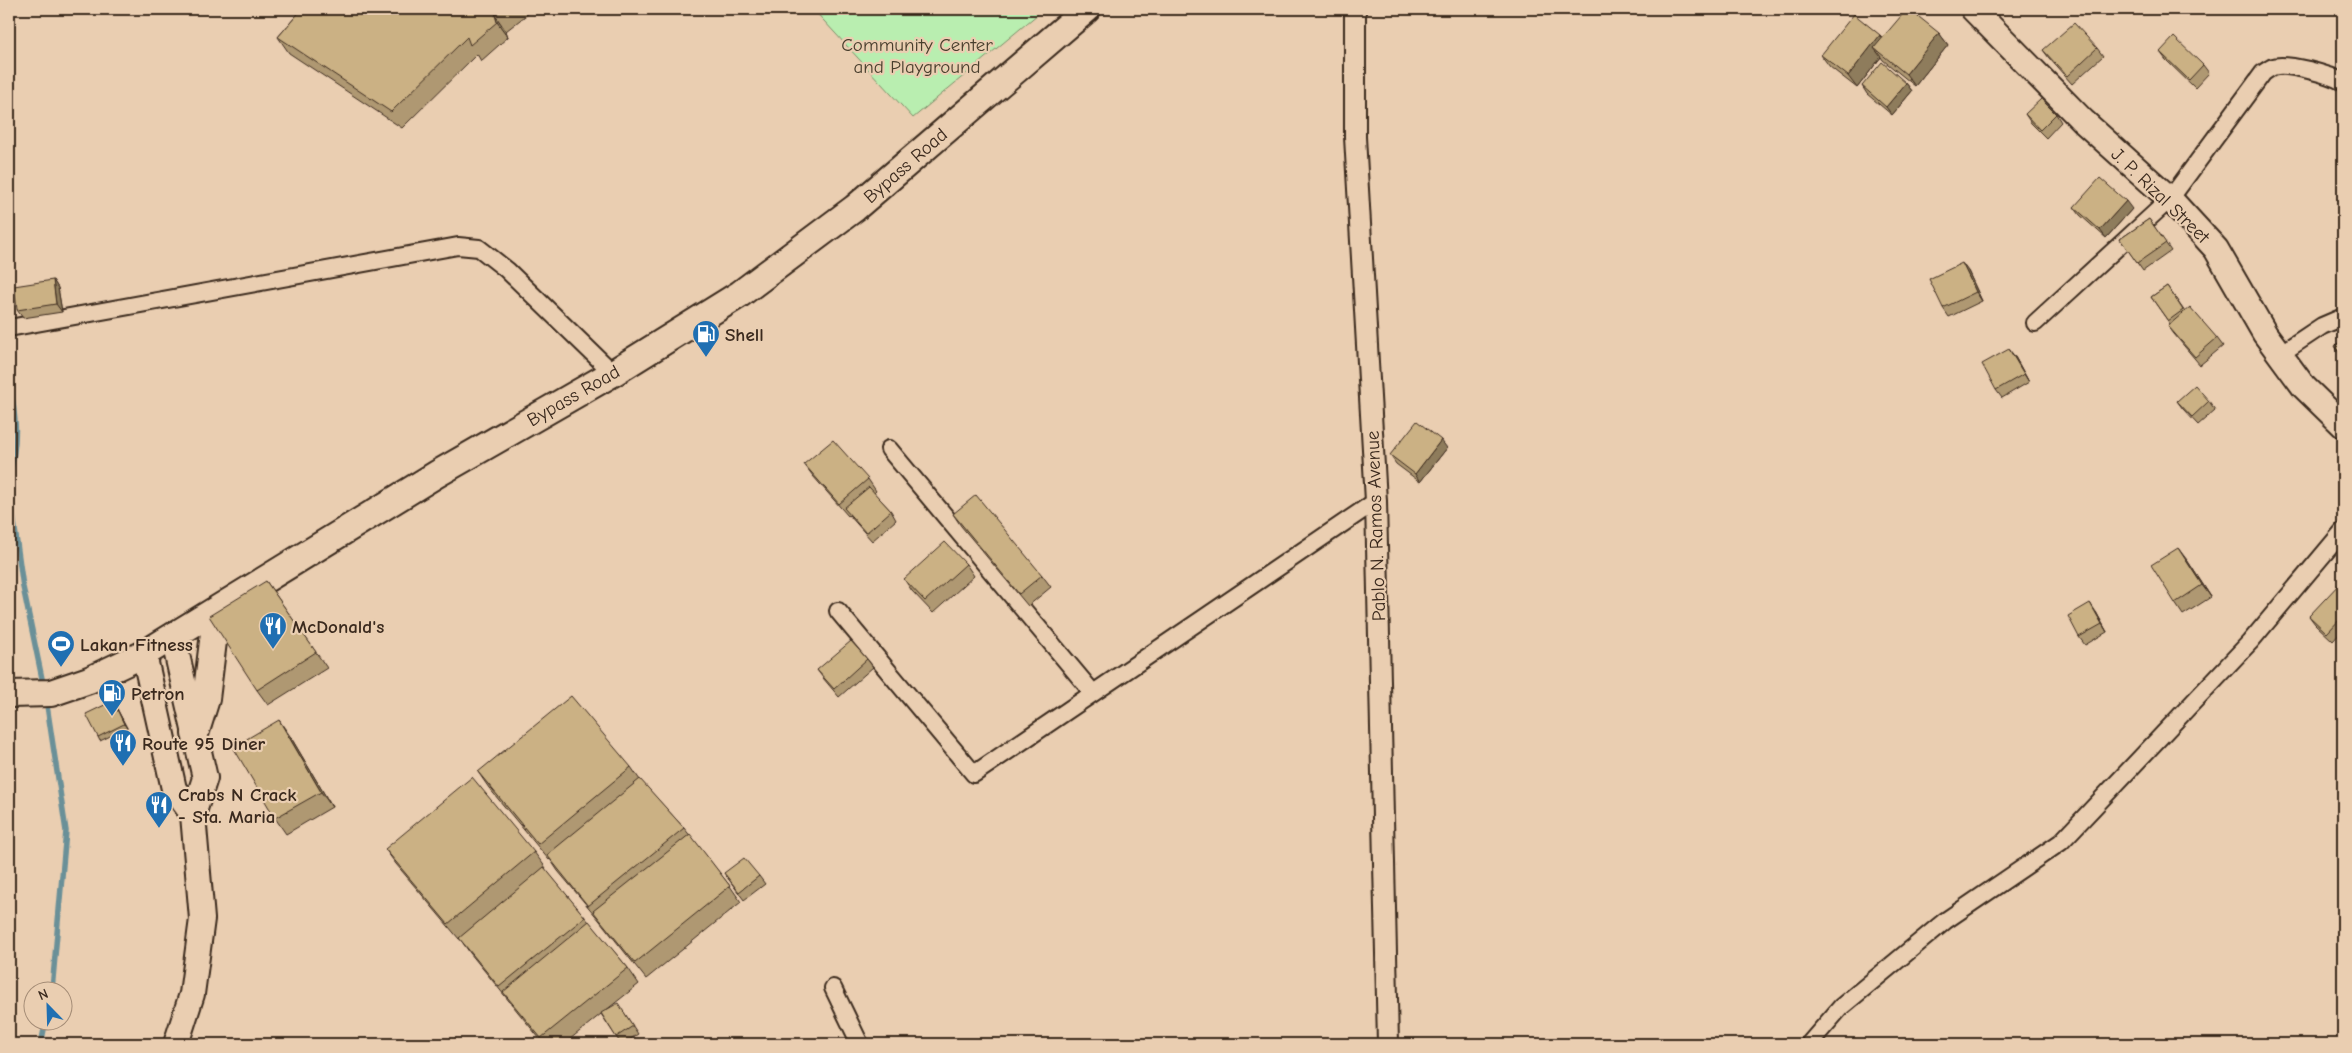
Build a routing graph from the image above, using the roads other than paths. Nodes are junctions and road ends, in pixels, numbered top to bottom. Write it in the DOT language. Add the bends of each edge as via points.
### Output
graph roads {
  1 [pos="1087,9"];
  2 [pos="1355,9"];
  3 [pos="1973,9"];
  4 [pos="2343,82"];
  5 [pos="2170,199"];
  6 [pos="2343,317"];
  7 [pos="2035,323"];
  8 [pos="9,328"];
  9 [pos="2280,354"];
  10 [pos="613,373"];
  11 [pos="2343,425"];
  12 [pos="889,449"];
  13 [pos="1376,501"];
  14 [pos="2343,530"];
  15 [pos="224,605"];
  16 [pos="838,611"];
  17 [pos="173,637"];
  18 [pos="144,654"];
  19 [pos="1093,693"];
  20 [pos="16,694"];
  21 [pos="195,734"];
  22 [pos="193,815"];
  23 [pos="833,988"];
  24 [pos="176,1044"];
  25 [pos="860,1044"];
  26 [pos="1388,1044"];
  27 [pos="1809,1044"];
  1 -- 10 [label="main road, Bypass Road" via="855,208 740,294"];
  2 -- 13 [label="street, Pablo N. Ramos Avenue" via="1355,137"];
  3 -- 5 [label="main road, J. P. Rizal Street" via="2083,121"];
  4 -- 5 [label="street" via="2333,76 2286,67 2274,66 2263,73"];
  5 -- 7 [label="street"];
  5 -- 9 [label="main road, J. P. Rizal Street" via="2216,249"];
  6 -- 9 [label="street" via="2322,326"];
  8 -- 10 [label="street" via="458,246 479,248 507,270"];
  9 -- 11 [label="main road, J. P. Rizal Street" via="2304,387"];
  10 -- 15 [label="main road, Bypass Road" via="437,474"];
  12 -- 19 [label="street"];
  13 -- 19 [label="street"];
  13 -- 26 [label="street, Pablo N. Ramos Avenue"];
  14 -- 27 [label="street" via="2250,642 2061,842 1945,922 1841,1007"];
  15 -- 17 [label="main road, Bypass Road"];
  15 -- 21 [label="main road" via="214,633 206,699"];
  16 -- 19 [label="street" via="974,774"];
  17 -- 18 [label="main road, Bypass Road"];
  17 -- 21 [label="main road"];
  18 -- 20 [label="main road, Bypass Road" via="52,693"];
  18 -- 22 [label="main road" via="174,789"];
  21 -- 22 [label="main road" via="205,778"];
  22 -- 24 [label="main road" via="202,919 192,994"];
  23 -- 25 [label="street"];
}
